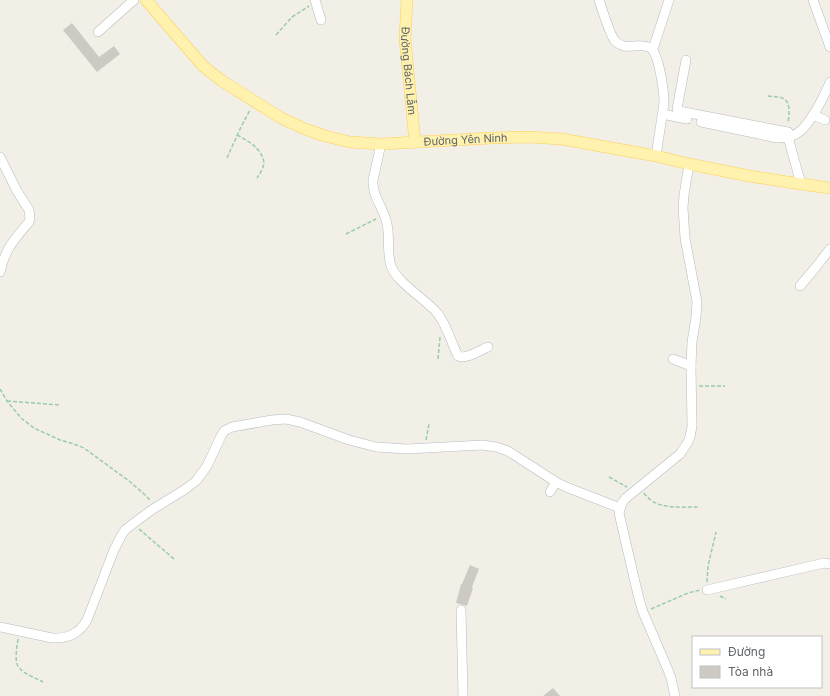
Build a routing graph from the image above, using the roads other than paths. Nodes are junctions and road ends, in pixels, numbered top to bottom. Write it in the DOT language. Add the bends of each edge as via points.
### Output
graph roads {
  1 [pos="134,0"];
  2 [pos="146,0"];
  3 [pos="407,0"];
  4 [pos="599,0"];
  5 [pos="669,0"];
  6 [pos="813,0"];
  7 [pos="315,1"];
  8 [pos="321,20"];
  9 [pos="98,32"];
  10 [pos="830,47"];
  11 [pos="653,49"];
  12 [pos="686,60"];
  13 [pos="830,82"];
  14 [pos="662,114"];
  15 [pos="814,115"];
  16 [pos="825,120"];
  17 [pos="788,135"];
  18 [pos="415,142"];
  19 [pos="381,144"];
  20 [pos="656,156"];
  21 [pos="0,157"];
  22 [pos="689,164"];
  23 [pos="801,184"];
  24 [pos="830,188"];
  25 [pos="830,248"];
  26 [pos="0,272"];
  27 [pos="800,286"];
  28 [pos="488,347"];
  29 [pos="673,359"];
  30 [pos="691,366"];
  31 [pos="556,482"];
  32 [pos="550,492"];
  33 [pos="620,508"];
  34 [pos="830,564"];
  35 [pos="707,590"];
  36 [pos="461,610"];
  37 [pos="0,627"];
  38 [pos="463,696"];
  39 [pos="675,696"];
  1 -- 9 [label="street"];
  2 -- 19 [label="main road, Đường Yên Ninh" via="203,66 281,118 325,136 350,142"];
  3 -- 18 [label="main road, Đường Bách Lẫm" via="405,39"];
  4 -- 11 [label="street" via="615,41 624,46 645,46"];
  5 -- 11 [label="street"];
  6 -- 10 [label="street"];
  7 -- 8 [label="street"];
  11 -- 14 [label="street" via="664,88"];
  12 -- 17 [label="street" via="678,111"];
  13 -- 15 [label="street"];
  14 -- 17 [label="street" via="777,138"];
  14 -- 20 [label="street"];
  15 -- 16 [label="street"];
  15 -- 17 [label="street" via="801,132"];
  17 -- 23 [label="street"];
  18 -- 19 [label="main road, Đường Yên Ninh"];
  18 -- 20 [label="main road, Đường Yên Ninh" via="529,137 562,139"];
  19 -- 28 [label="street" via="373,186 388,230 389,258 393,270 439,315 458,356 462,358"];
  20 -- 22 [label="main road, Đường Yên Ninh"];
  21 -- 26 [label="street" via="29,210 30,218 9,247"];
  22 -- 23 [label="main road, Đường Yên Ninh"];
  22 -- 30 [label="street" via="684,195 684,222 697,302"];
  23 -- 24 [label="main road, Đường Yên Ninh"];
  25 -- 27 [label="street"];
  29 -- 30 [label="street"];
  30 -- 33 [label="street" via="692,426 688,442 680,454 623,500"];
  31 -- 32 [label="street"];
  31 -- 33 [label="street"];
  31 -- 37 [label="street" via="508,451 466,442 425,448 388,448 363,444 286,419 232,427 224,431 207,466 196,481 125,530 117,543 87,620 81,629 72,635 52,638"];
  33 -- 39 [label="street" via="638,595 671,678"];
  34 -- 35 [label="street" via="824,563"];
  36 -- 38 [label="street"];
}
